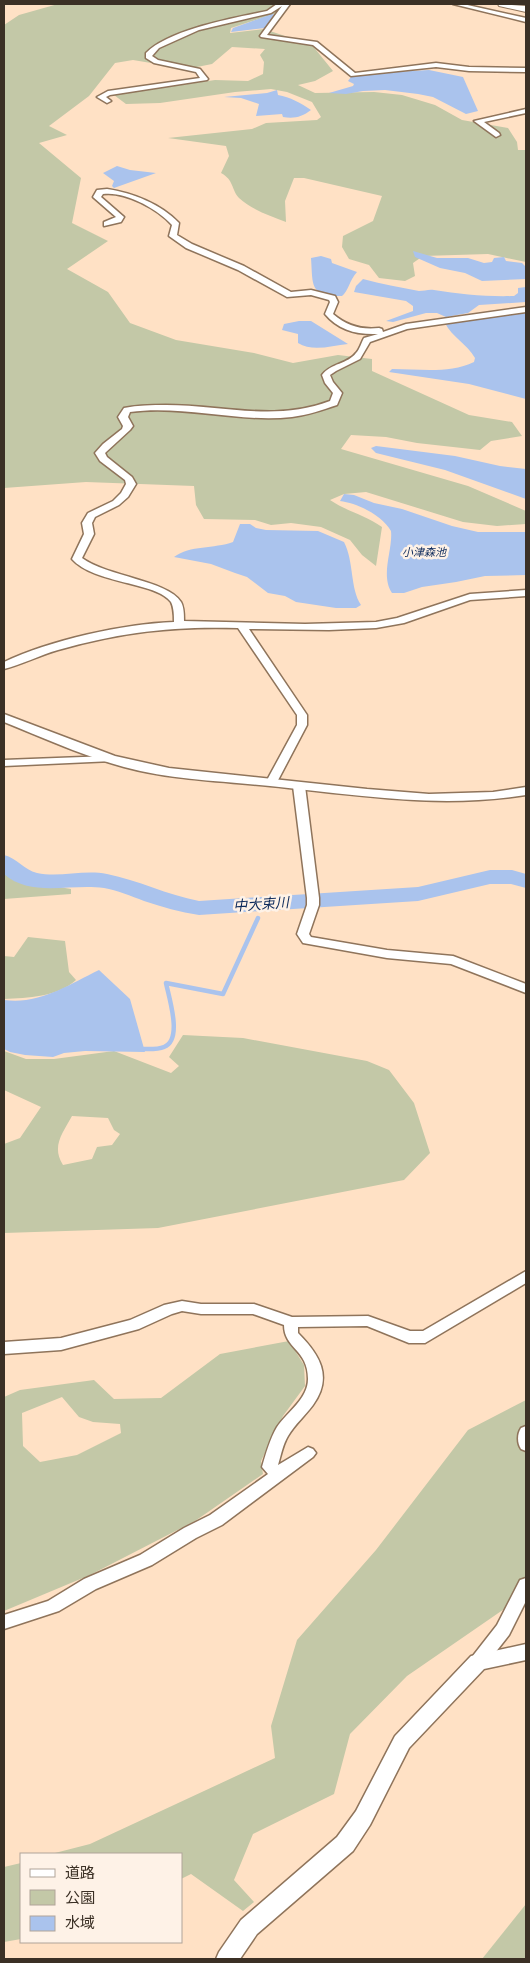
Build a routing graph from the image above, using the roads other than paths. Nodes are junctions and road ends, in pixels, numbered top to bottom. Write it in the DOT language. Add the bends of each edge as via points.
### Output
graph roads {
  1 [pos="281,4"];
  2 [pos="287,4"];
  3 [pos="456,4"];
  4 [pos="509,4"];
  5 [pos="526,9"];
  6 [pos="526,20"];
  7 [pos="526,70"];
  8 [pos="107,101"];
  9 [pos="526,111"];
  10 [pos="496,135"];
  11 [pos="107,224"];
  12 [pos="526,309"];
  13 [pos="406,327"];
  14 [pos="526,593"];
  15 [pos="180,625"];
  16 [pos="242,626"];
  17 [pos="4,666"];
  18 [pos="4,718"];
  19 [pos="110,759"];
  20 [pos="4,762"];
  21 [pos="272,782"];
  22 [pos="299,786"];
  23 [pos="526,791"];
  24 [pos="526,989"];
  25 [pos="526,1276"];
  26 [pos="291,1322"];
  27 [pos="4,1348"];
  28 [pos="526,1432"];
  29 [pos="526,1445"];
  30 [pos="308,1453"];
  31 [pos="277,1473"];
  32 [pos="526,1585"];
  33 [pos="4,1622"];
  34 [pos="526,1652"];
  35 [pos="478,1662"];
  36 [pos="227,1959"];
  1 -- 8 [label="street" via="269,12 197,29 149,53 148,57 156,62 198,70 205,79 108,93 101,97"];
  2 -- 7 [label="street" via="263,36 316,43 353,74 436,65"];
  3 -- 6 [label="street"];
  4 -- 5 [label="highway"];
  9 -- 10 [label="street" via="478,121"];
  11 -- 13 [label="street" via="120,217 97,196 105,190 116,191 164,213 176,225 173,236 189,246 242,268 290,295 311,292 332,298 334,302 329,314 352,330"];
  12 -- 13 [label="street"];
  13 -- 15 [label="street" via="367,340 356,359 331,368 326,375 338,393 334,403 320,410 277,415 178,407 132,409 124,414 128,426 125,432 103,447 100,453 131,484 116,503 91,515 87,523 89,534 77,559 84,566 124,581 165,591 177,603"];
  14 -- 16 [label="street" via="469,598 378,625"];
  15 -- 16 [label="street"];
  15 -- 17 [label="street" via="138,628 82,640 17,659"];
  16 -- 21 [label="street" via="302,715 302,725"];
  18 -- 19 [label="street"];
  19 -- 20 [label="street"];
  19 -- 21 [label="street" via="170,773"];
  21 -- 22 [label="street"];
  22 -- 23 [label="street" via="419,799 483,797"];
  22 -- 24 [label="street" via="313,902 303,934 307,940 387,954 453,960"];
  25 -- 26 [label="street" via="424,1337 409,1337 368,1321"];
  26 -- 27 [label="street" via="254,1309 182,1306 134,1325 61,1344"];
  26 -- 31 [label="street" via="291,1335 311,1357 315,1378 311,1398 282,1432 270,1468"];
  28 -- 29 [label="street"];
  30 -- 31 [label="street"];
  31 -- 33 [label="street" via="216,1520 146,1560 90,1584 53,1606"];
  32 -- 35 [label="street" via="503,1630"];
  34 -- 35 [label="street"];
  35 -- 36 [label="street" via="402,1742 363,1818 345,1844 249,1927"];
}
